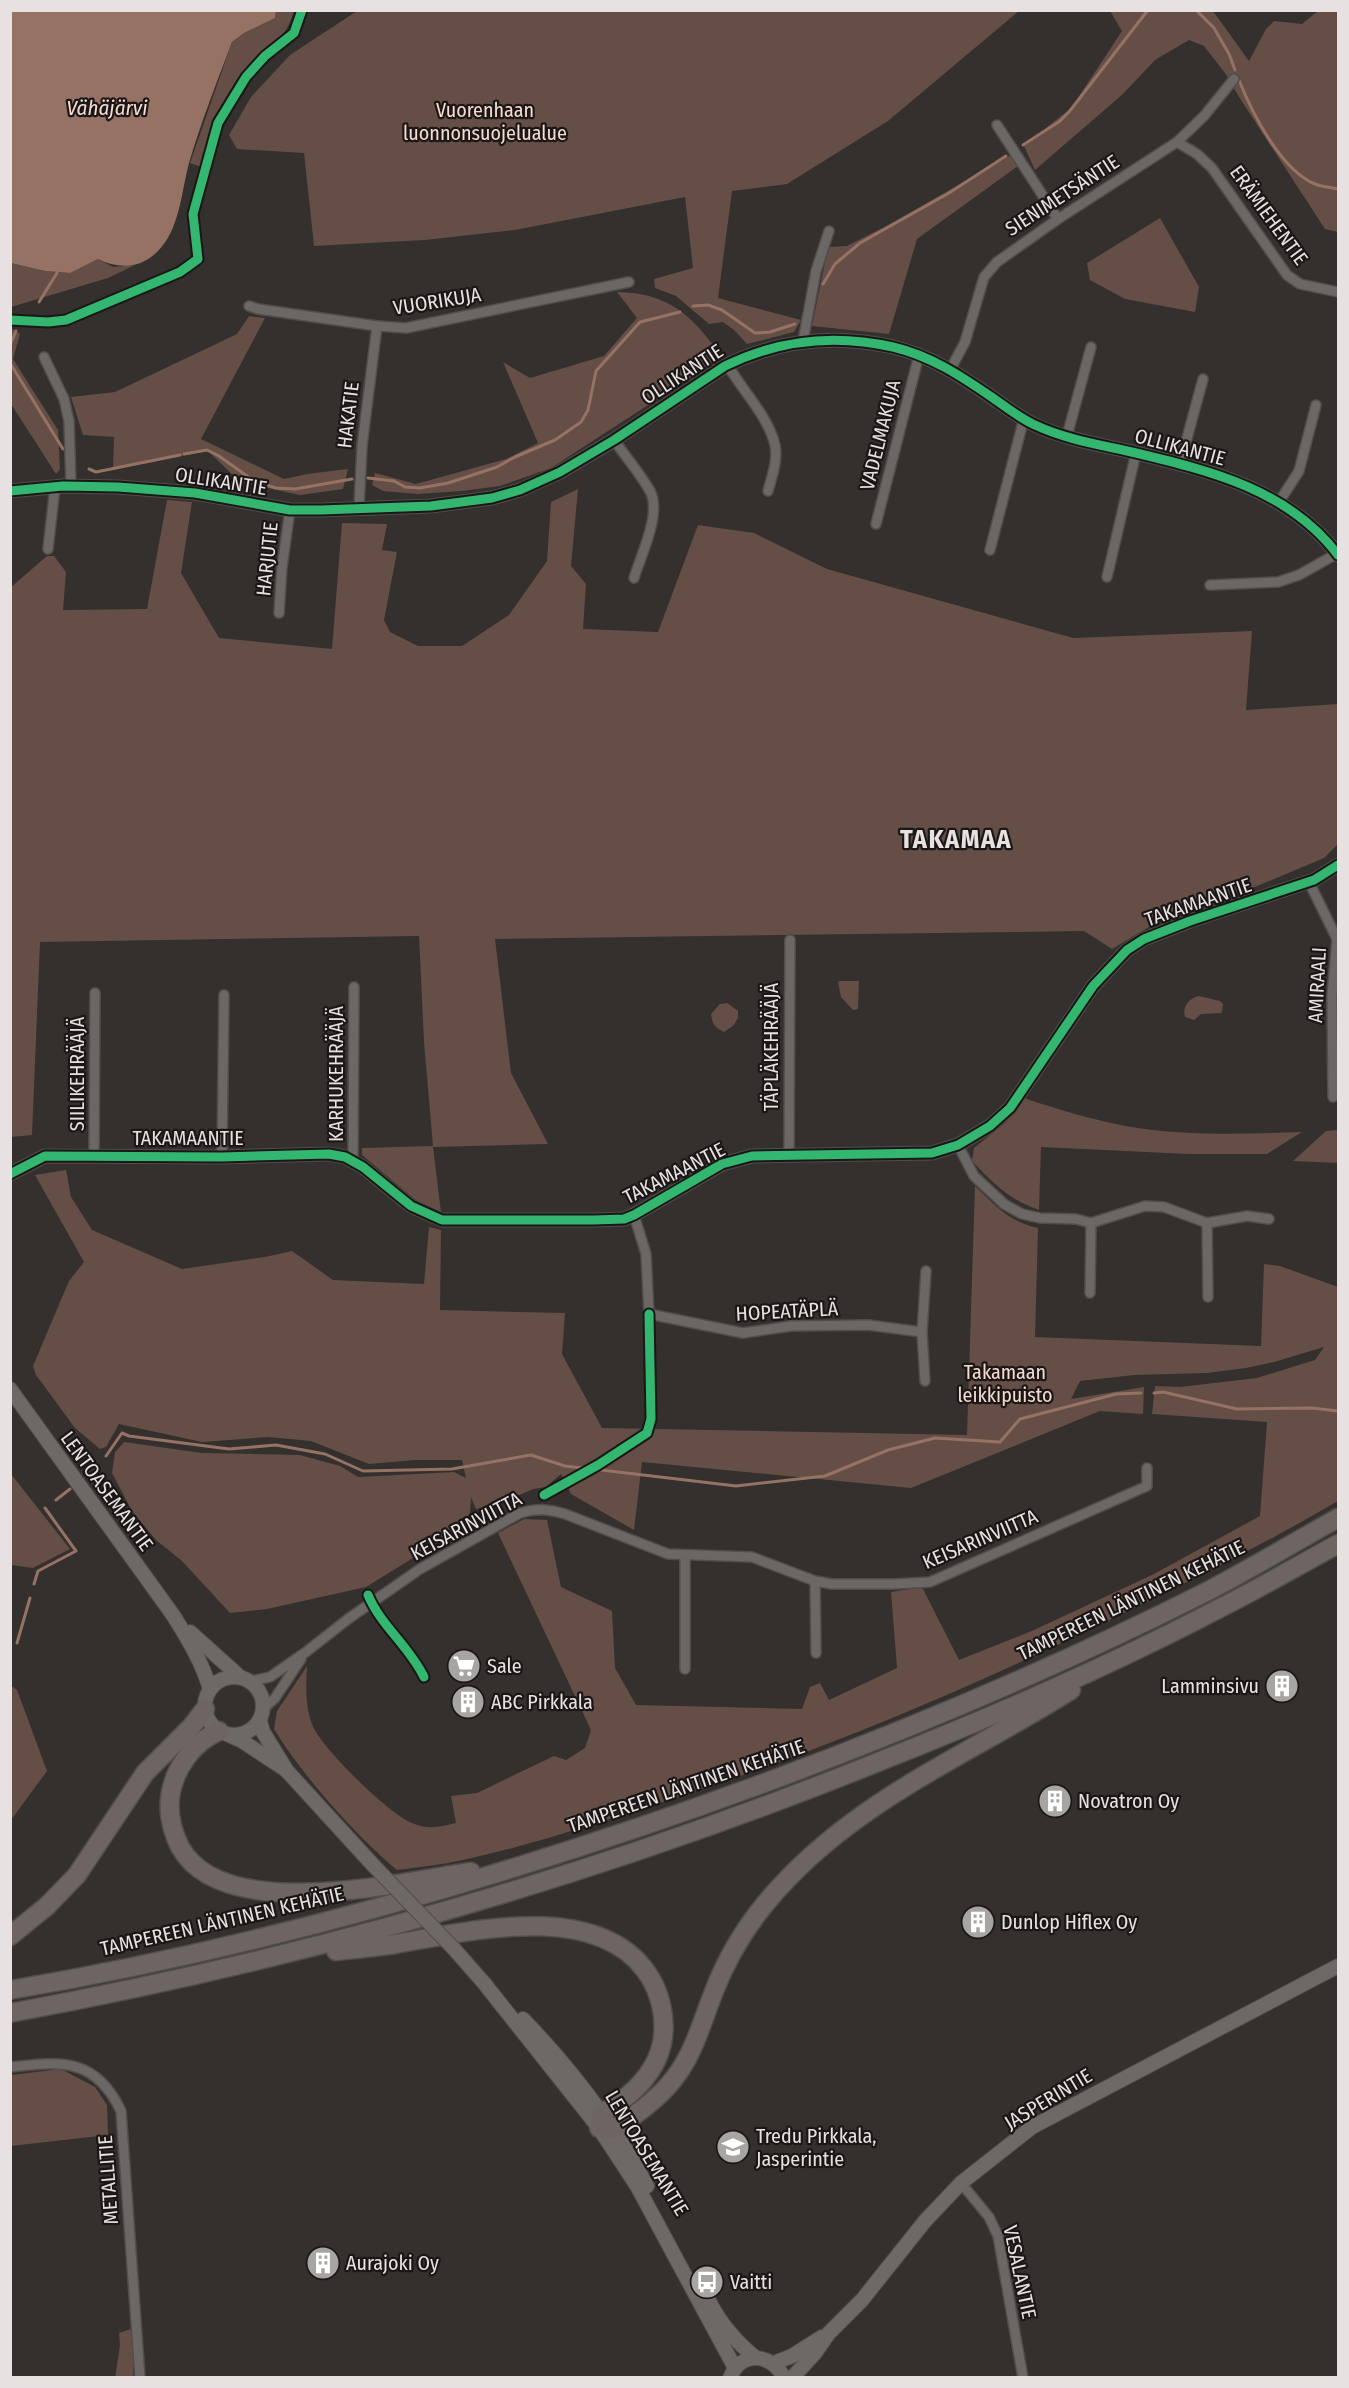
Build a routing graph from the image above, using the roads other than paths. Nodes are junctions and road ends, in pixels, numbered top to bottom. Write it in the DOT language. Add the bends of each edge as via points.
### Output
graph roads {
  1 [pos="1234,79"];
  2 [pos="997,125"];
  3 [pos="1178,142"];
  4 [pos="1058,219"];
  5 [pos="829,231"];
  6 [pos="629,282"];
  7 [pos="1338,292"];
  8 [pos="249,306"];
  9 [pos="377,326"];
  10 [pos="803,340"];
  11 [pos="1091,347"];
  12 [pos="919,355"];
  13 [pos="44,357"];
  14 [pos="725,366"];
  15 [pos="950,370"];
  16 [pos="1203,379"];
  17 [pos="1316,405"];
  18 [pos="1024,418"];
  19 [pos="1067,436"];
  20 [pos="614,440"];
  21 [pos="1136,453"];
  22 [pos="1180,464"];
  23 [pos="71,486"];
  24 [pos="55,487"];
  25 [pos="10,491"];
  26 [pos="768,491"];
  27 [pos="1279,502"];
  28 [pos="359,507"];
  29 [pos="290,510"];
  30 [pos="876,524"];
  31 [pos="48,549"];
  32 [pos="990,550"];
  33 [pos="1338,554"];
  34 [pos="1107,577"];
  35 [pos="634,578"];
  36 [pos="1210,585"];
  37 [pos="279,613"];
  38 [pos="1338,865"];
  39 [pos="1309,882"];
  40 [pos="790,940"];
  41 [pos="354,987"];
  42 [pos="95,993"];
  43 [pos="224,995"];
  44 [pos="1333,1097"];
  45 [pos="958,1145"];
  46 [pos="94,1155"];
  47 [pos="789,1155"];
  48 [pos="222,1157"];
  49 [pos="353,1161"];
  50 [pos="10,1174"];
  51 [pos="634,1215"];
  52 [pos="1269,1219"];
  53 [pos="1091,1223"];
  54 [pos="1207,1223"];
  55 [pos="926,1271"];
  56 [pos="1090,1293"];
  57 [pos="1208,1297"];
  58 [pos="649,1314"];
  59 [pos="922,1332"];
  60 [pos="924,1381"];
  61 [pos="11,1389"];
  62 [pos="651,1419"];
  63 [pos="1147,1468"];
  64 [pos="1338,1518"];
  65 [pos="1338,1544"];
  66 [pos="685,1555"];
  67 [pos="815,1581"];
  68 [pos="173,1615"];
  69 [pos="1138,1648"];
  70 [pos="306,1653"];
  71 [pos="816,1653"];
  72 [pos="685,1669"];
  73 [pos="245,1679"];
  74 [pos="210,1689"];
  75 [pos="205,1708"];
  76 [pos="262,1714"];
  77 [pos="224,1733"];
  78 [pos="287,1771"];
  79 [pos="535,1862"];
  80 [pos="10,1936"];
  81 [pos="263,1960"];
  82 [pos="1338,1966"];
  83 [pos="10,1990"];
  84 [pos="10,2013"];
  85 [pos="10,2067"];
  86 [pos="606,2123"];
  87 [pos="961,2183"];
  88 [pos="829,2333"];
  89 [pos="756,2358"];
  90 [pos="774,2363"];
  91 [pos="733,2373"];
  92 [pos="140,2378"];
  93 [pos="784,2378"];
  94 [pos="792,2378"];
  95 [pos="1023,2378"];
  1 -- 3 [label="street, SIENIMETSÄNTIE"];
  2 -- 4 [label="street"];
  3 -- 4 [label="street, SIENIMETSÄNTIE"];
  3 -- 7 [label="street, ERÄMIEHENTIE" via="1212,168 1287,275 1300,284"];
  4 -- 15 [label="street, SIENIMETSÄNTIE" via="1009,252 984,277 965,342"];
  5 -- 10 [label="street" via="816,271"];
  6 -- 9 [label="street, VUORIKUJA" via="406,328"];
  8 -- 9 [label="street, VUORIKUJA"];
  9 -- 28 [label="street, HAKATIE" via="362,446"];
  10 -- 12 [label="street, OLLIKANTIE" via="856,341"];
  10 -- 14 [label="street, OLLIKANTIE" via="763,350"];
  11 -- 19 [label="street"];
  12 -- 15 [label="street, OLLIKANTIE"];
  12 -- 30 [label="street, VADELMAKUJA"];
  13 -- 23 [label="street" via="64,399 69,420"];
  14 -- 20 [label="street, OLLIKANTIE"];
  14 -- 26 [label="street" via="768,427 775,446"];
  15 -- 18 [label="street, OLLIKANTIE"];
  16 -- 22 [label="street"];
  17 -- 27 [label="street" via="1299,471"];
  18 -- 19 [label="street, OLLIKANTIE"];
  18 -- 32 [label="street"];
  19 -- 21 [label="street, OLLIKANTIE"];
  20 -- 28 [label="street, OLLIKANTIE" via="550,477 505,495 431,506"];
  20 -- 35 [label="street" via="653,501 654,514"];
  21 -- 22 [label="street, OLLIKANTIE"];
  21 -- 34 [label="street"];
  22 -- 27 [label="street, OLLIKANTIE" via="1243,483"];
  23 -- 24 [label="street, OLLIKANTIE"];
  23 -- 29 [label="street, OLLIKANTIE" via="195,493"];
  24 -- 25 [label="street, OLLIKANTIE"];
  24 -- 31 [label="street"];
  27 -- 33 [label="street, OLLIKANTIE" via="1305,520"];
  28 -- 29 [label="street, OLLIKANTIE"];
  29 -- 37 [label="street, HARJUTIE"];
  33 -- 36 [label="street" via="1278,582"];
  38 -- 39 [label="street, TAKAMAANTIE"];
  39 -- 44 [label="street, AMIRAALI" via="1337,939 1332,996"];
  39 -- 45 [label="street, TAKAMAANTIE" via="1190,921 1127,950 1093,986 1010,1108 990,1126"];
  40 -- 47 [label="street, TÄPLÄKEHRÄÄJÄ"];
  41 -- 49 [label="street, KARHUKEHRÄÄJÄ"];
  42 -- 46 [label="street, SIILIKEHRÄÄJÄ"];
  43 -- 48 [label="street"];
  45 -- 47 [label="street, TAKAMAANTIE" via="932,1152"];
  45 -- 53 [label="street" via="974,1176 1004,1204 1040,1218"];
  46 -- 48 [label="street, TAKAMAANTIE"];
  46 -- 50 [label="street, TAKAMAANTIE" via="45,1156"];
  47 -- 51 [label="street, TAKAMAANTIE" via="752,1156 722,1164"];
  48 -- 49 [label="street, TAKAMAANTIE" via="328,1154"];
  49 -- 51 [label="street, TAKAMAANTIE" via="411,1206 442,1220 594,1220"];
  51 -- 58 [label="street" via="646,1254"];
  52 -- 54 [label="street" via="1247,1216"];
  53 -- 54 [label="street" via="1145,1206 1164,1207"];
  53 -- 56 [label="street"];
  54 -- 57 [label="street"];
  55 -- 59 [label="street"];
  58 -- 59 [label="street, HOPEATÄPLÄ" via="743,1333 792,1326 868,1325"];
  58 -- 62 [label="street"];
  59 -- 60 [label="street"];
  61 -- 68 [label="main road, LENTOASEMANTIE"];
  63 -- 67 [label="street, KEISARINVIITTA" via="1147,1486 930,1582 859,1585"];
  64 -- 79 [label="highway, TAMPEREEN LÄNTINEN KEHÄTIE" via="1209,1590 939,1715 713,1802"];
  65 -- 69 [label="highway"];
  66 -- 67 [label="street, KEISARINVIITTA" via="752,1557"];
  66 -- 70 [label="street, KEISARINVIITTA" via="668,1554 549,1509 535,1508 420,1569"];
  66 -- 72 [label="street"];
  67 -- 71 [label="street"];
  68 -- 73 [label="main road, LENTOASEMANTIE" via="215,1657"];
  68 -- 74 [label="main road, LENTOASEMANTIE" via="203,1667"];
  69 -- 81 [label="highway" via="950,1733 710,1827 548,1881"];
  69 -- 86 [label="highway" via="1017,1724 892,1792 803,1861 736,1945 675,2078 656,2098"];
  70 -- 73 [label="street, KEISARINVIITTA" via="270,1677"];
  70 -- 76 [label="street, KEISARINVIITTA"];
  73 -- 74 [label="main road" via="222,1679"];
  73 -- 76 [label="main road" via="261,1693"];
  74 -- 75 [label="main road"];
  75 -- 77 [label="main road" via="208,1719"];
  75 -- 80 [label="highway" via="145,1773 77,1875"];
  76 -- 77 [label="main road" via="247,1733"];
  76 -- 78 [label="main road, LENTOASEMANTIE" via="264,1732"];
  77 -- 78 [label="main road, LENTOASEMANTIE"];
  77 -- 79 [label="highway" via="202,1741 178,1769 169,1816 184,1853 200,1868 227,1883 263,1891 336,1890"];
  78 -- 86 [label="main road, LENTOASEMANTIE, bridge" via="484,1983 560,2058"];
  79 -- 83 [label="highway, TAMPEREEN LÄNTINEN KEHÄTIE" via="257,1939"];
  81 -- 84 [label="highway"];
  81 -- 86 [label="highway" via="492,1928 575,1930 611,1941 633,1956 650,1977 660,2002 663,2030 658,2056 645,2080"];
  82 -- 87 [label="main road, JASPERINTIE" via="1032,2127"];
  85 -- 92 [label="street, METALLITIE" via="63,2063 80,2067 112,2093 121,2111"];
  86 -- 89 [label="main road, LENTOASEMANTIE" via="712,2307 740,2345"];
  86 -- 91 [label="main road, LENTOASEMANTIE"];
  87 -- 88 [label="main road, JASPERINTIE"];
  87 -- 95 [label="street, VESALANTIE" via="989,2217 998,2236"];
  88 -- 90 [label="main road, JASPERINTIE"];
  88 -- 94 [label="main road, JASPERINTIE"];
  89 -- 90 [label="main road"];
  89 -- 91 [label="main road" via="748,2359"];
  90 -- 93 [label="main road"];
}
